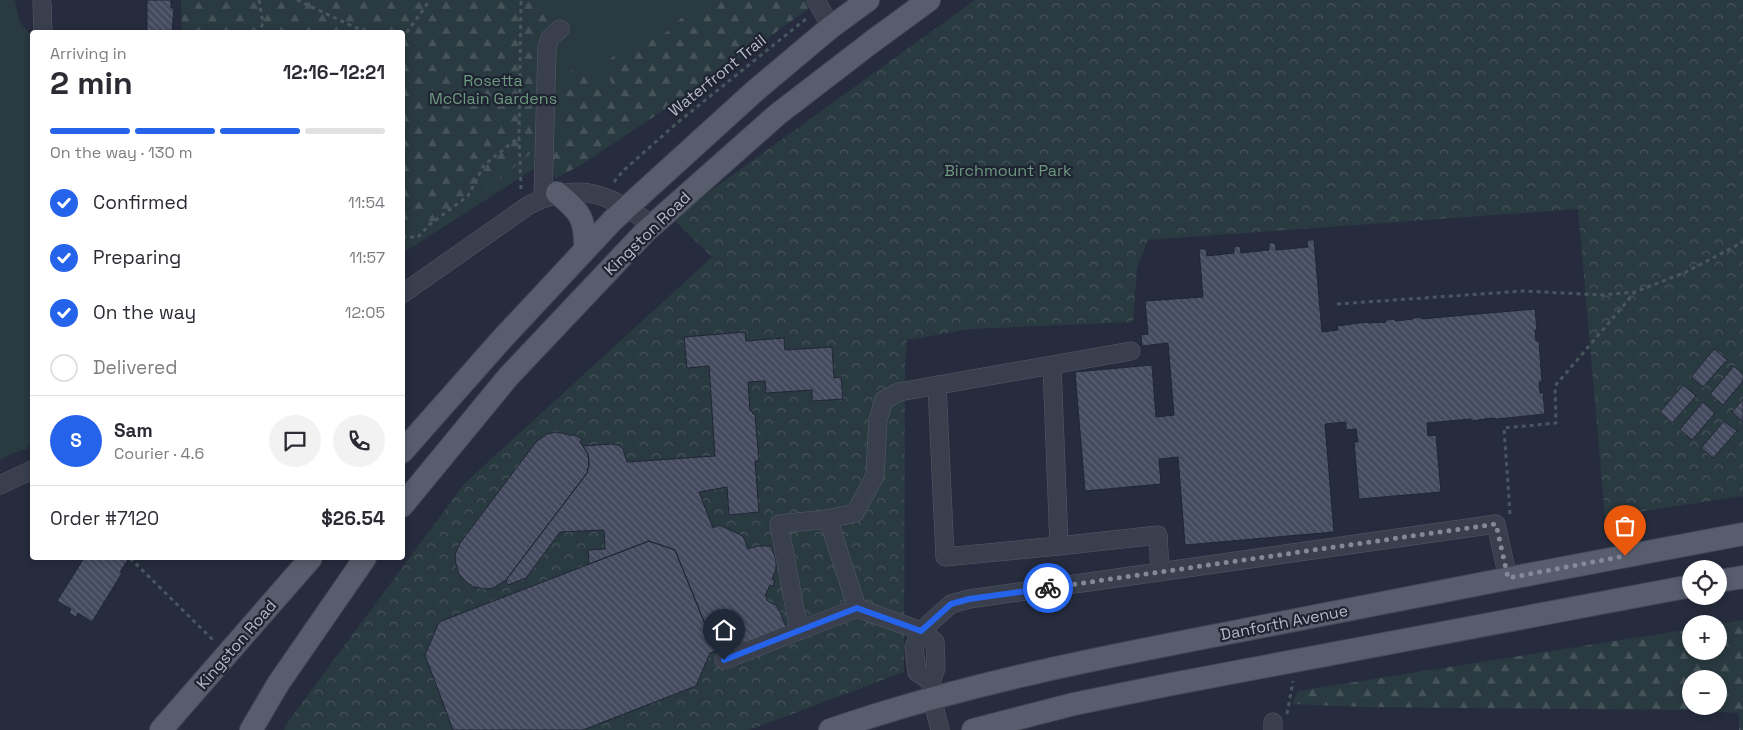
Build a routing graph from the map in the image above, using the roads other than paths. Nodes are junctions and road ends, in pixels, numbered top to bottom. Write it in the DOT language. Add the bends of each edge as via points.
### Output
graph roads {
  1 [pos="868,0"];
  2 [pos="929,0"];
  3 [pos="818,3"];
  4 [pos="42,4"];
  5 [pos="831,27"];
  6 [pos="560,29"];
  7 [pos="43,30"];
  8 [pos="550,196"];
  9 [pos="627,207"];
  10 [pos="652,225"];
  11 [pos="585,248"];
  12 [pos="405,292"];
  13 [pos="1130,352"];
  14 [pos="1052,365"];
  15 [pos="937,385"];
  16 [pos="405,449"];
  17 [pos="30,471"];
  18 [pos="0,485"];
  19 [pos="405,502"];
  20 [pos="828,518"];
  21 [pos="1743,534"];
  22 [pos="1060,546"];
  23 [pos="309,560"];
  24 [pos="364,560"];
  25 [pos="1160,572"];
  26 [pos="1743,577"];
  27 [pos="1508,578"];
  28 [pos="1727,580"];
  29 [pos="1682,588"];
  30 [pos="857,608"];
  31 [pos="921,631"];
  32 [pos="799,632"];
  33 [pos="724,660"];
  34 [pos="932,690"];
  35 [pos="161,730"];
  36 [pos="251,730"];
  37 [pos="830,730"];
  38 [pos="940,730"];
  39 [pos="973,730"];
  1 -- 5 [label="main road, Kingston Road"];
  2 -- 10 [label="main road, Kingston Road" via="778,114"];
  3 -- 5 [label="street"];
  4 -- 7 [label="street"];
  5 -- 9 [label="main road, Kingston Road"];
  6 -- 8 [label="street" via="546,47"];
  8 -- 9 [label="street" via="586,192"];
  8 -- 11 [label="main road" via="574,207 586,236"];
  8 -- 12 [label="street" via="529,205"];
  9 -- 10 [label="street"];
  9 -- 11 [label="main road, Kingston Road"];
  10 -- 19 [label="main road, Kingston Road" via="508,377"];
  11 -- 16 [label="main road, Kingston Road"];
  13 -- 14 [label="street"];
  14 -- 15 [label="street"];
  14 -- 22 [label="street"];
  15 -- 20 [label="street" via="899,392 884,400 878,420 875,476 855,513"];
  15 -- 22 [label="street" via="945,557"];
  17 -- 18 [label="street"];
  20 -- 30 [label="street"];
  20 -- 32 [label="street" via="779,524"];
  21 -- 27 [label="main road, Danforth Avenue"];
  22 -- 25 [label="street" via="1158,535"];
  23 -- 35 [label="main road, Kingston Road"];
  24 -- 36 [label="main road" via="278,684"];
  25 -- 27 [label="street" via="1496,524"];
  25 -- 31 [label="street" via="969,599 951,604"];
  26 -- 28 [label="main road"];
  27 -- 34 [label="main road, Danforth Avenue" via="1007,678"];
  29 -- 39 [label="main road" via="1074,704"];
  30 -- 31 [label="street"];
  30 -- 32 [label="street"];
  31 -- 34 [label="street" via="914,647 917,672"];
  32 -- 33 [label="street"];
  34 -- 37 [label="main road, Danforth Avenue"];
  34 -- 38 [label="street"];
}
